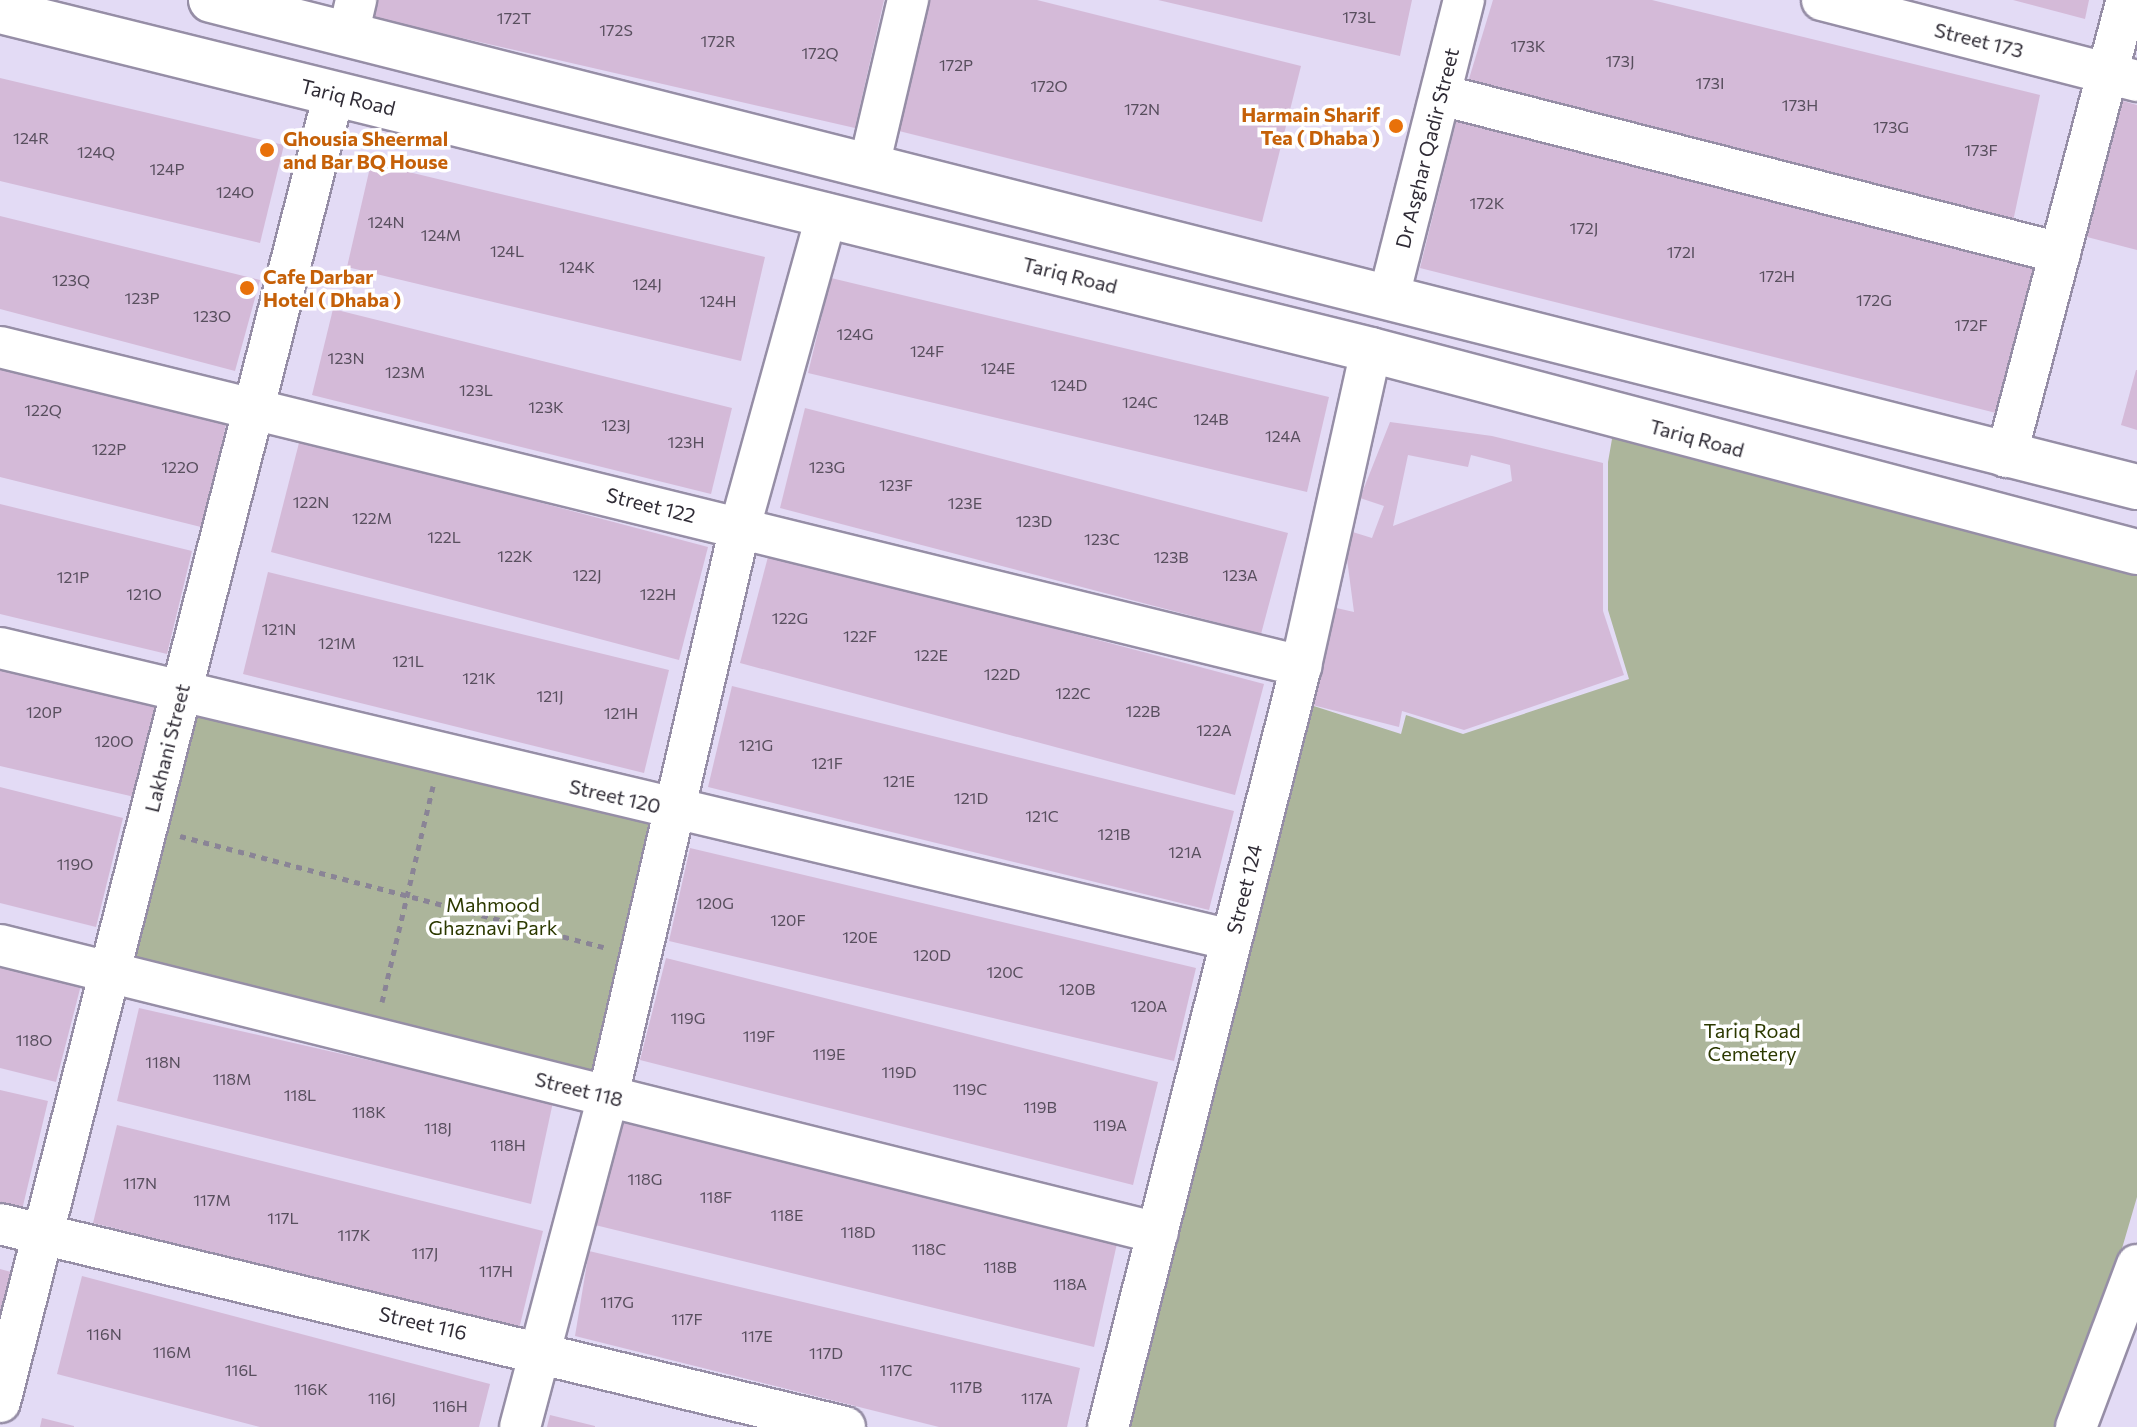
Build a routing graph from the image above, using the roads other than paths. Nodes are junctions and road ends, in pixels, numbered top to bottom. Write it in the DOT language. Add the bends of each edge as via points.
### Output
graph roads {
  1 [pos="211,0"];
  2 [pos="908,0"];
  3 [pos="1464,0"];
  4 [pos="1822,0"];
  5 [pos="2127,0"];
  6 [pos="0,11"];
  7 [pos="352,17"];
  8 [pos="2123,77"];
  9 [pos="334,94"];
  10 [pos="1441,95"];
  11 [pos="869,166"];
  12 [pos="827,214"];
  13 [pos="2060,253"];
  14 [pos="1389,296"];
  15 [pos="0,347"];
  16 [pos="1371,350"];
  17 [pos="254,407"];
  18 [pos="2006,457"];
  19 [pos="2137,487"];
  20 [pos="740,527"];
  21 [pos="2137,552"];
  22 [pos="0,648"];
  23 [pos="1301,666"];
  24 [pos="181,694"];
  25 [pos="673,809"];
  26 [pos="1231,940"];
  27 [pos="0,945"];
  28 [pos="110,973"];
  29 [pos="608,1096"];
  30 [pos="0,1224"];
  31 [pos="1158,1233"];
  32 [pos="43,1234"];
  33 [pos="2137,1265"];
  34 [pos="540,1351"];
  35 [pos="0,1402"];
  36 [pos="520,1427"];
  37 [pos="845,1427"];
  38 [pos="1108,1427"];
  39 [pos="2076,1427"];
  1 -- 7 [label="main road"];
  2 -- 11 [label="street"];
  3 -- 10 [label="street, Dr Asghar Qadir Street"];
  4 -- 8 [label="street, Street 173"];
  5 -- 8 [label="street"];
  6 -- 9 [label="main road, Tariq Road"];
  7 -- 11 [label="main road"];
  8 -- 13 [label="street"];
  9 -- 12 [label="main road, Tariq Road"];
  9 -- 17 [label="street, Lakhani Street"];
  10 -- 13 [label="street"];
  10 -- 14 [label="street, Dr Asghar Qadir Street"];
  11 -- 14 [label="main road"];
  12 -- 16 [label="main road, Tariq Road"];
  12 -- 20 [label="street"];
  13 -- 18 [label="street"];
  14 -- 18 [label="main road"];
  15 -- 17 [label="street, Street 122"];
  16 -- 21 [label="main road, Tariq Road"];
  16 -- 23 [label="street, Street 124"];
  17 -- 20 [label="street, Street 122"];
  17 -- 24 [label="street, Lakhani Street"];
  18 -- 19 [label="main road"];
  20 -- 23 [label="street, Street 122"];
  20 -- 25 [label="street"];
  22 -- 24 [label="street, Street 120"];
  23 -- 26 [label="street, Street 124"];
  24 -- 25 [label="street, Street 120"];
  24 -- 28 [label="street, Lakhani Street"];
  25 -- 26 [label="street, Street 120"];
  25 -- 29 [label="street"];
  26 -- 31 [label="street, Street 124"];
  27 -- 28 [label="street, Street 118"];
  28 -- 29 [label="street, Street 118"];
  28 -- 32 [label="street, Lakhani Street"];
  29 -- 31 [label="street, Street 118"];
  29 -- 34 [label="street"];
  30 -- 32 [label="street, Street 116"];
  31 -- 38 [label="street, Street 124"];
  32 -- 34 [label="street, Street 116"];
  32 -- 35 [label="street, Lakhani Street"];
  33 -- 39 [label="street"];
  34 -- 36 [label="street"];
  34 -- 37 [label="street, Street 116"];
}
